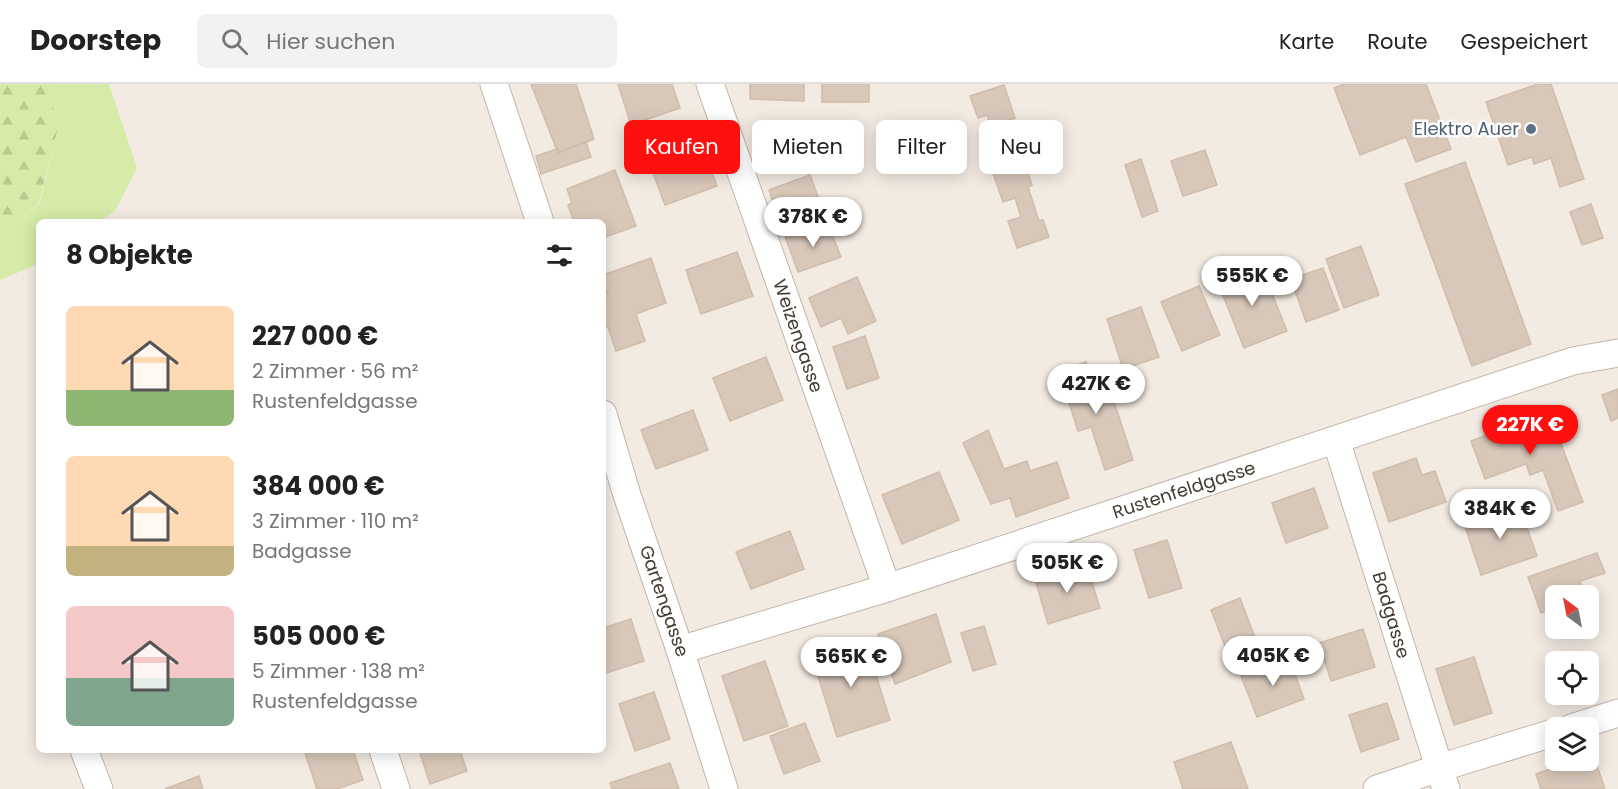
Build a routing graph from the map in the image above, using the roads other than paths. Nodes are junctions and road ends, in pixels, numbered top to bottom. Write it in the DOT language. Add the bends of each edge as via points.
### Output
graph roads {
  1 [pos="494,84"];
  2 [pos="710,84"];
  3 [pos="539,219"];
  4 [pos="1618,353"];
  5 [pos="606,434"];
  6 [pos="1336,440"];
  7 [pos="613,481"];
  8 [pos="887,588"];
  9 [pos="680,650"];
  10 [pos="1618,713"];
  11 [pos="1599,719"];
  12 [pos="1545,736"];
  13 [pos="85,753"];
  14 [pos="384,753"];
  15 [pos="1442,778"];
  16 [pos="99,789"];
  17 [pos="396,789"];
  18 [pos="724,789"];
  19 [pos="1377,789"];
  1 -- 3 [label="street"];
  2 -- 8 [label="street, Weizengasse"];
  4 -- 6 [label="street, Rustenfeldgasse" via="1573,361"];
  5 -- 7 [label="street, Gartengasse"];
  6 -- 8 [label="street, Rustenfeldgasse"];
  6 -- 15 [label="street, Badgasse"];
  7 -- 9 [label="street, Gartengasse"];
  8 -- 9 [label="street, Rustenfeldgasse"];
  9 -- 18 [label="street, Gartengasse"];
  10 -- 11 [label="street"];
  12 -- 15 [label="street"];
  13 -- 16 [label="street"];
  14 -- 17 [label="street"];
  15 -- 19 [label="street"];
}
